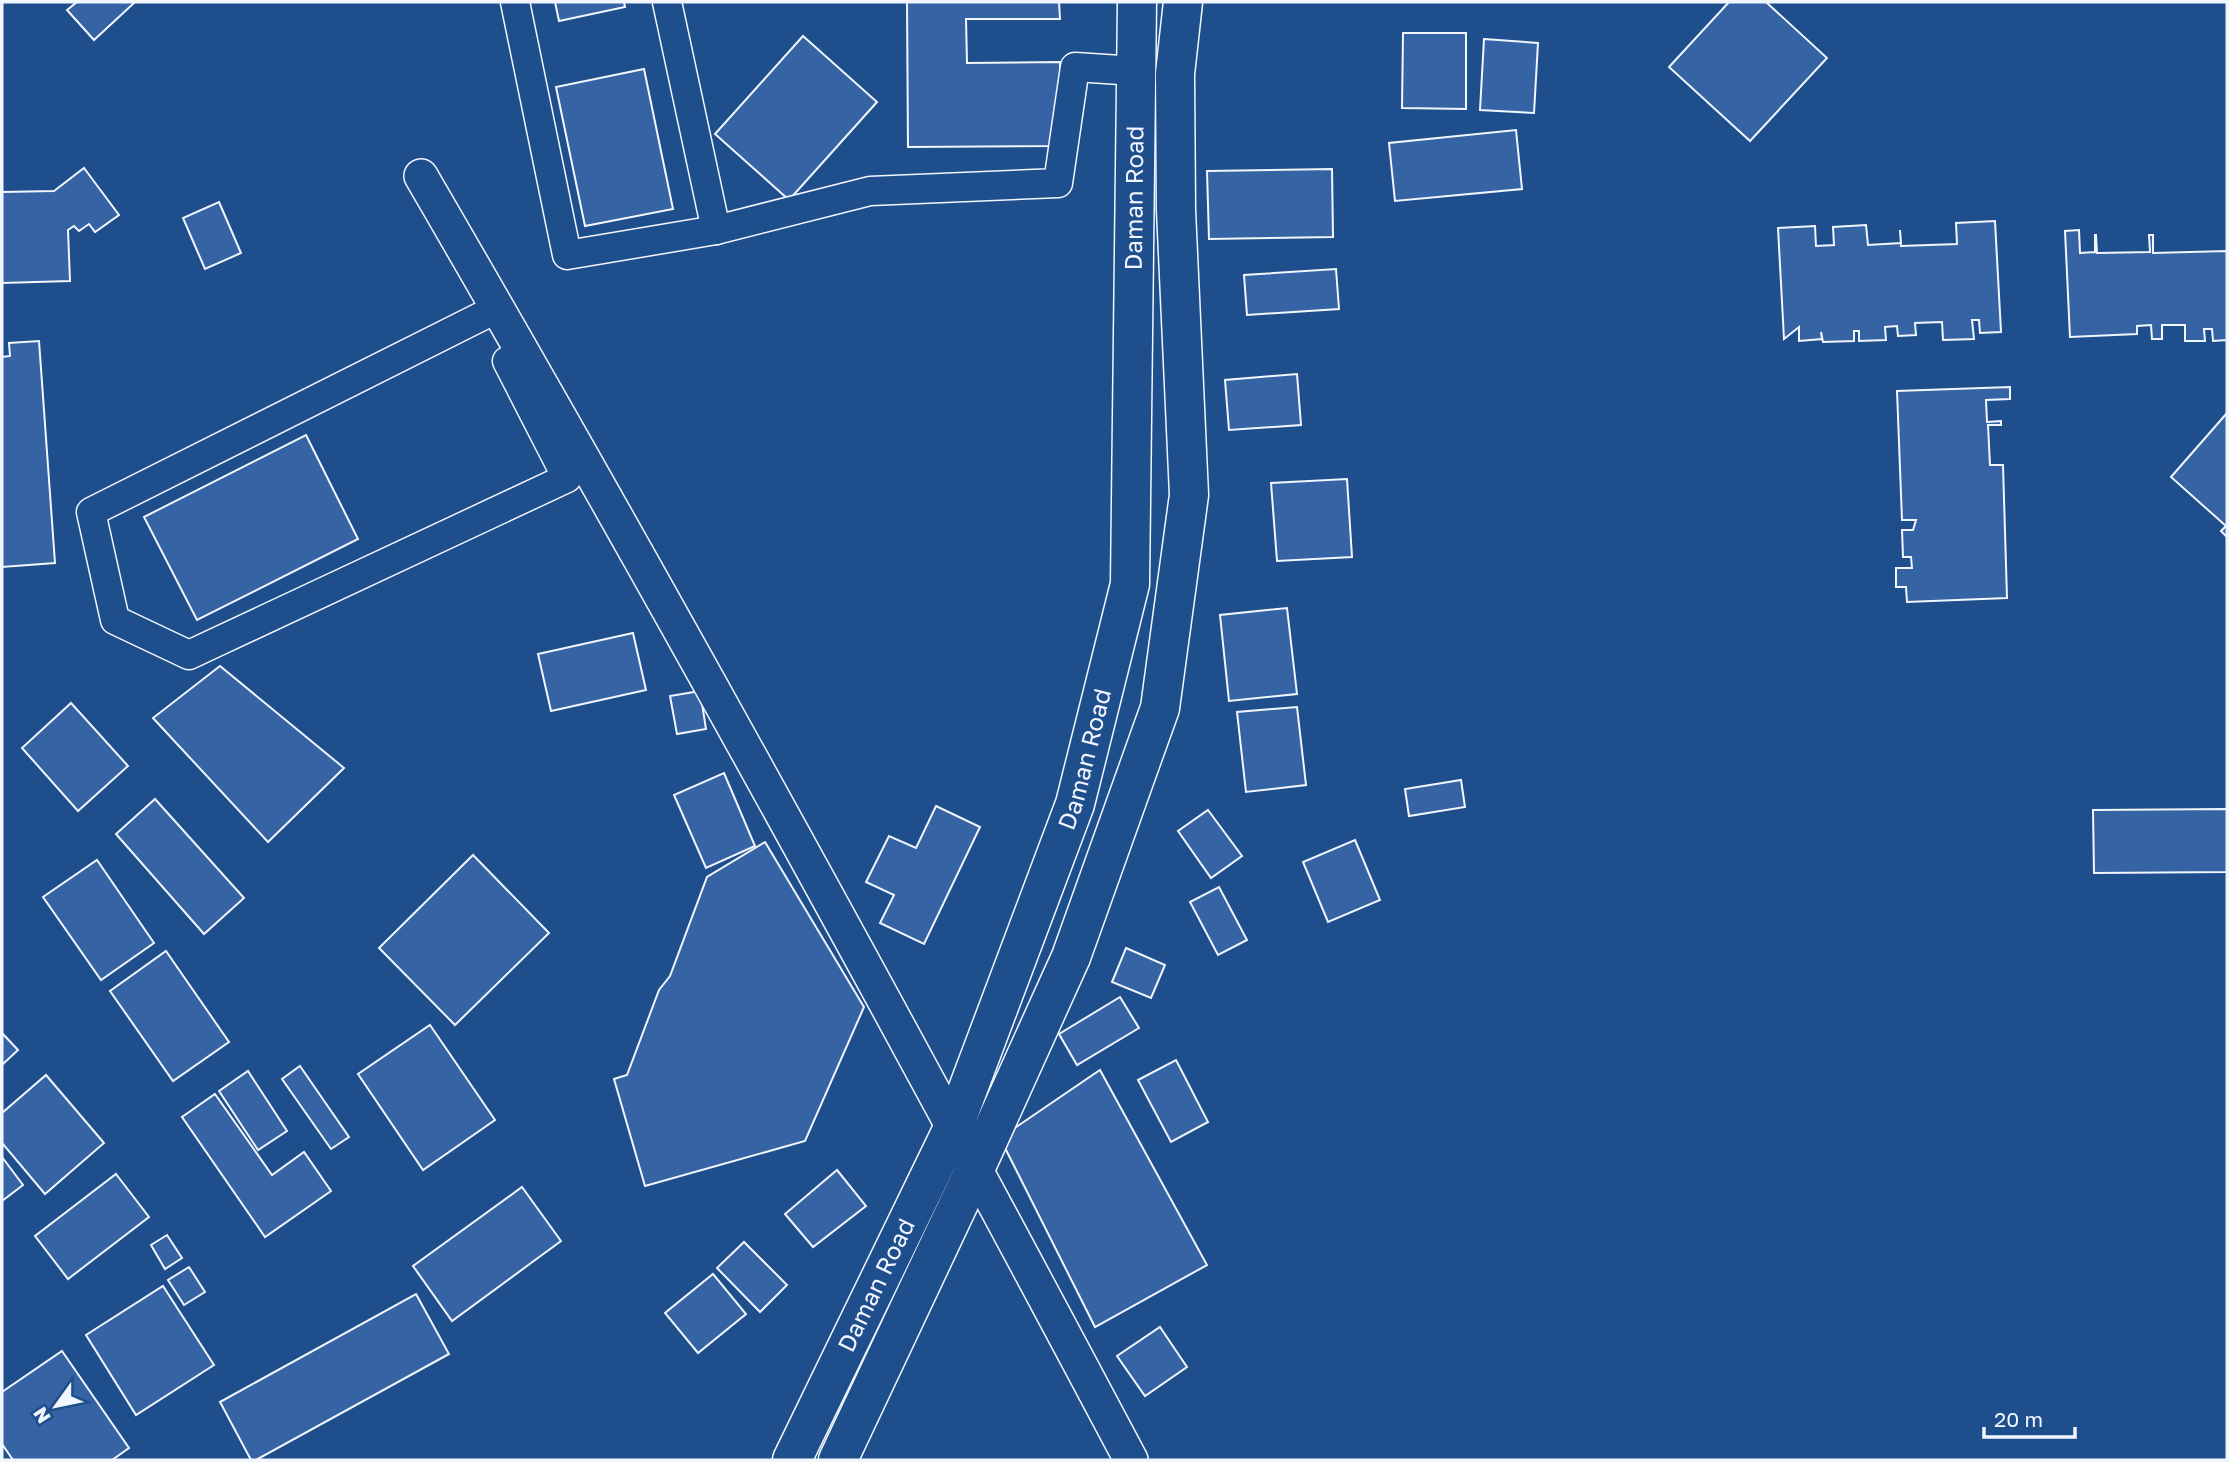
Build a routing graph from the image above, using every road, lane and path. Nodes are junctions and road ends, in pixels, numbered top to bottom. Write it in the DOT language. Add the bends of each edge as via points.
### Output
graph roads {
  1 [pos="515,2"];
  2 [pos="667,2"];
  3 [pos="1137,2"];
  4 [pos="1183,2"];
  5 [pos="1136,71"];
  6 [pos="421,176"];
  7 [pos="716,230"];
  8 [pos="498,308"];
  9 [pos="525,354"];
  10 [pos="954,1126"];
  11 [pos="976,1167"];
  12 [pos="792,1460"];
  13 [pos="838,1460"];
  14 [pos="1131,1460"];
  1 -- 7 [label="street" via="567,255"];
  2 -- 7 [label="street"];
  3 -- 5 [label="main road, Daman Road"];
  4 -- 11 [label="main road" via="1175,74 1175,183 1189,495 1160,708 1072,957"];
  5 -- 7 [label="street" via="1075,67 1058,184 870,191"];
  5 -- 10 [label="main road, Daman Road" via="1130,584 1075,804"];
  6 -- 8 [label="street"];
  8 -- 9 [label="street"];
  8 -- 9 [label="street" via="91,512 115,620 189,655 567,478 507,361"];
  9 -- 10 [label="street"];
  10 -- 11 [label="street"];
  10 -- 12 [label="main road, Daman Road"];
  11 -- 13 [label="main road"];
  11 -- 14 [label="street"];
}
